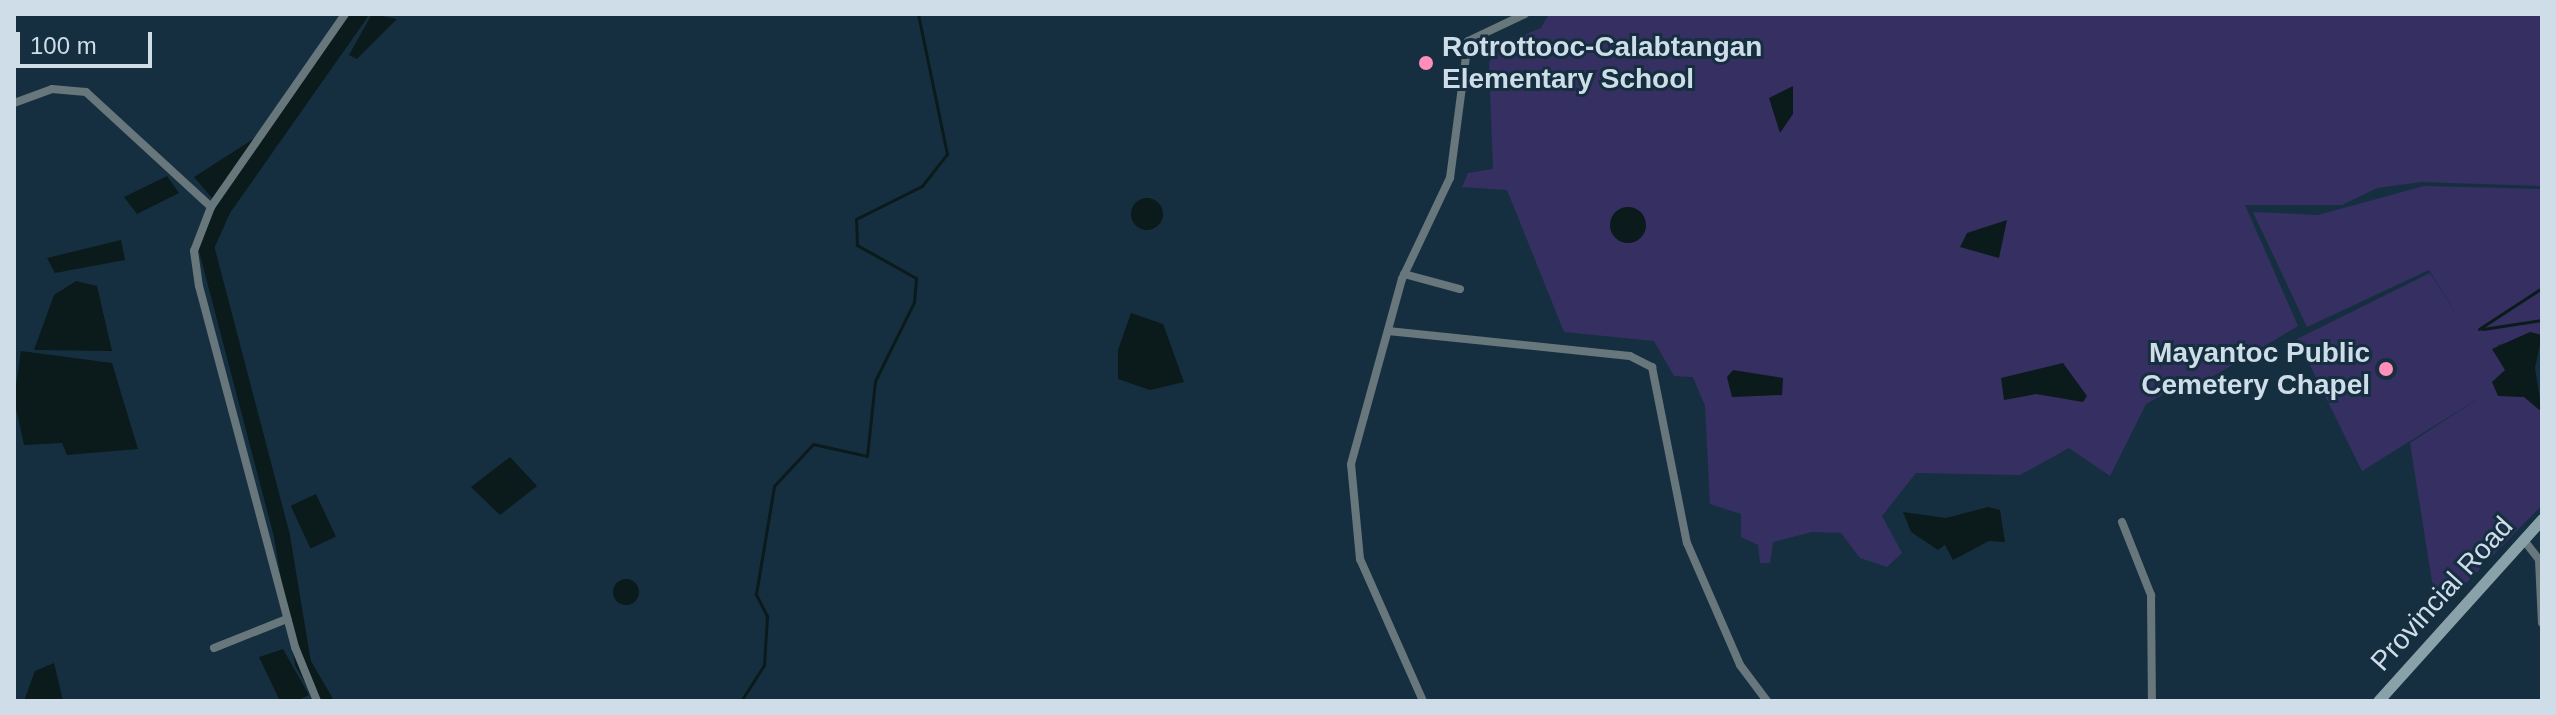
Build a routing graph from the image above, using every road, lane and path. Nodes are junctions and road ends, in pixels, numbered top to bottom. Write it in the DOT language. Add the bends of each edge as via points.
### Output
graph roads {
  1 [pos="345,14"];
  2 [pos="1525,14"];
  3 [pos="14,103"];
  4 [pos="211,207"];
  5 [pos="1404,274"];
  6 [pos="1460,289"];
  7 [pos="1388,331"];
  8 [pos="2542,519"];
  9 [pos="2122,522"];
  10 [pos="2523,539"];
  11 [pos="2540,562"];
  12 [pos="287,619"];
  13 [pos="2542,623"];
  14 [pos="214,648"];
  15 [pos="317,701"];
  16 [pos="1423,701"];
  17 [pos="1767,701"];
  18 [pos="2152,701"];
  19 [pos="2378,701"];
  1 -- 4 [label="street"];
  2 -- 5 [label="street" via="1468,41 1450,178"];
  3 -- 4 [label="street" via="52,89 86,92"];
  4 -- 12 [label="street" via="194,251 199,286"];
  5 -- 6 [label="street"];
  5 -- 7 [label="street"];
  7 -- 16 [label="street" via="1359,434 1352,485 1366,580"];
  7 -- 17 [label="street" via="1630,356 1652,367 1687,543 1740,665"];
  8 -- 10 [label="main road, Provincial Road"];
  9 -- 18 [label="street" via="2151,595"];
  10 -- 11 [label="street"];
  10 -- 19 [label="main road, Provincial Road"];
  11 -- 13 [label="street"];
  12 -- 14 [label="street"];
  12 -- 15 [label="street"];
}
